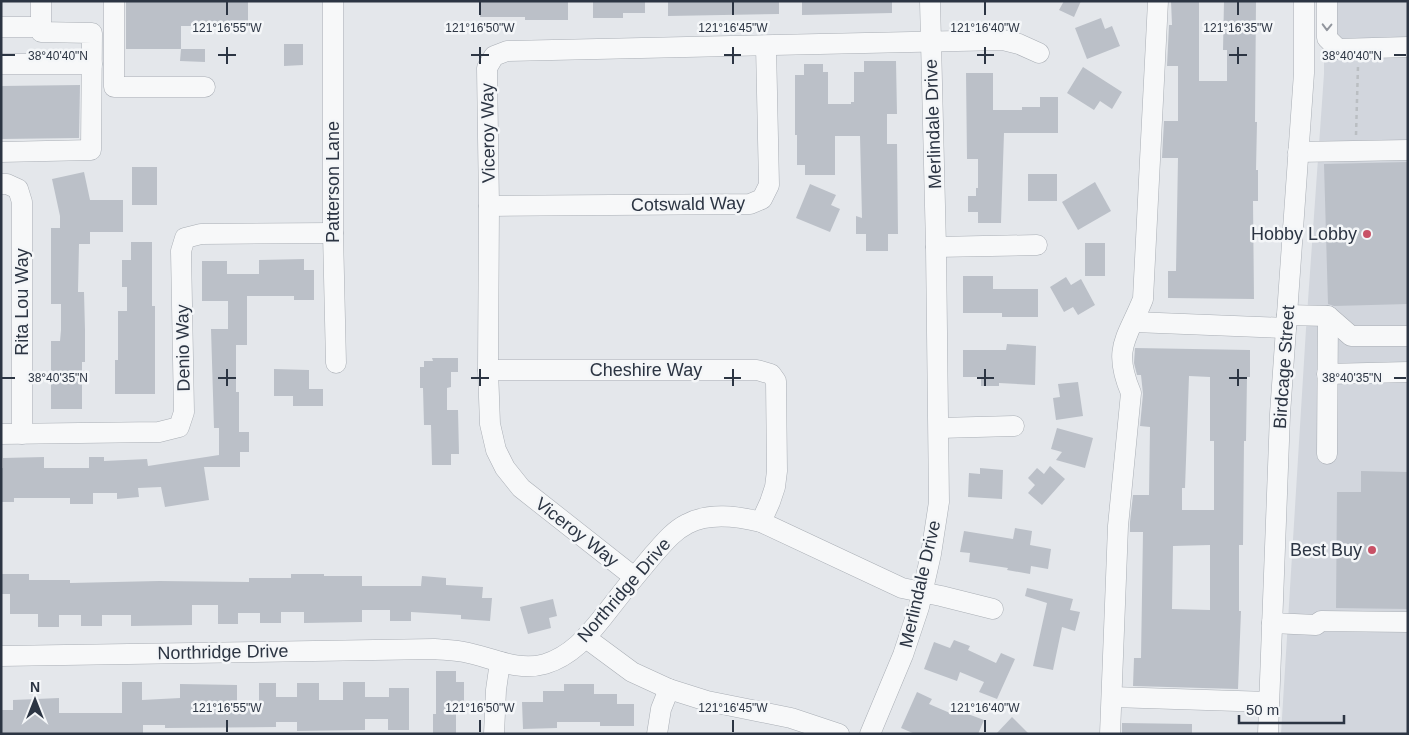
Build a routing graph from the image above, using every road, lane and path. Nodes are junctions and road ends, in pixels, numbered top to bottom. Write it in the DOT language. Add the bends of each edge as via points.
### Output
graph roads {
  1 [pos="41,1"];
  2 [pos="114,1"];
  3 [pos="333,1"];
  4 [pos="930,1"];
  5 [pos="1158,1"];
  6 [pos="1304,1"];
  7 [pos="1327,1"];
  8 [pos="1,27"];
  9 [pos="41,27"];
  10 [pos="930,41"];
  11 [pos="766,46"];
  12 [pos="1408,47"];
  13 [pos="1345,48"];
  14 [pos="1039,53"];
  15 [pos="1,64"];
  16 [pos="92,64"];
  17 [pos="205,87"];
  18 [pos="1408,150"];
  19 [pos="1351,151"];
  20 [pos="1,152"];
  21 [pos="1298,152"];
  22 [pos="1,184"];
  23 [pos="489,206"];
  24 [pos="333,233"];
  25 [pos="1037,245"];
  26 [pos="936,247"];
  27 [pos="1328,316"];
  28 [pos="1134,322"];
  29 [pos="1286,322"];
  30 [pos="1408,336"];
  31 [pos="336,363"];
  32 [pos="488,370"];
  33 [pos="1408,372"];
  34 [pos="1327,374"];
  35 [pos="1014,426"];
  36 [pos="939,428"];
  37 [pos="1,434"];
  38 [pos="22,434"];
  39 [pos="1327,454"];
  40 [pos="761,522"];
  41 [pos="634,577"];
  42 [pos="922,592"];
  43 [pos="993,609"];
  44 [pos="1408,622"];
  45 [pos="1272,623"];
  46 [pos="586,638"];
  47 [pos="1,656"];
  48 [pos="500,662"];
  49 [pos="669,689"];
  50 [pos="1112,697"];
  51 [pos="1269,702"];
  52 [pos="494,734"];
  53 [pos="657,734"];
  54 [pos="839,734"];
  55 [pos="870,734"];
  56 [pos="1110,734"];
  57 [pos="1268,734"];
  1 -- 9 [label="street"];
  2 -- 17 [label="street" via="114,87"];
  3 -- 24 [label="street, Patterson Lane"];
  4 -- 10 [label="street, Merlindale Drive"];
  5 -- 28 [label="street" via="1143,299"];
  6 -- 21 [label="street, Birdcage Street" via="1304,73"];
  7 -- 13 [label="street, one-way" via="1327,38"];
  8 -- 9 [label="street"];
  9 -- 16 [label="street" via="41,32 92,33"];
  10 -- 11 [label="street, Viceroy Way"];
  10 -- 14 [label="street, Viceroy Way" via="1002,40"];
  10 -- 26 [label="street, Merlindale Drive"];
  11 -- 23 [label="street, Viceroy Way" via="507,51 494,56 487,68"];
  11 -- 23 [label="street, Cotswald Way" via="768,184 762,199 750,204"];
  12 -- 13 [label="street"];
  13 -- 19 [label="path" via="1358,57 1356,137"];
  15 -- 16 [label="street"];
  16 -- 20 [label="street" via="91,150"];
  18 -- 19 [label="street"];
  19 -- 21 [label="street"];
  21 -- 29 [label="street, Birdcage Street"];
  22 -- 38 [label="street, Rita Lou Way" via="18,189 22,202"];
  23 -- 32 [label="street, Viceroy Way"];
  24 -- 31 [label="street, Patterson Lane"];
  24 -- 38 [label="street, Denio Way" via="201,234 185,238 180,251 184,412 179,427 159,432"];
  25 -- 26 [label="street"];
  26 -- 36 [label="street, Merlindale Drive"];
  27 -- 29 [label="street"];
  27 -- 30 [label="street" via="1351,336"];
  27 -- 34 [label="street"];
  28 -- 29 [label="street"];
  28 -- 50 [label="street" via="1125,337 1121,358 1124,378 1131,393 1118,526"];
  29 -- 45 [label="street, Birdcage Street"];
  32 -- 40 [label="street, Cheshire Way" via="757,370 772,374 776,381 777,471"];
  32 -- 41 [label="street, Viceroy Way" via="490,424 496,450 505,468 521,488"];
  33 -- 34 [label="street"];
  34 -- 39 [label="street"];
  35 -- 36 [label="street"];
  36 -- 42 [label="street, Merlindale Drive" via="939,502"];
  37 -- 38 [label="street, Denio Way"];
  40 -- 41 [label="street, Northridge Drive" via="725,516 687,524 670,536"];
  40 -- 42 [label="street, Northridge Drive" via="902,588"];
  41 -- 46 [label="street, Northridge Drive"];
  42 -- 43 [label="street, Northridge Drive"];
  42 -- 55 [label="street, Merlindale Drive" via="903,655"];
  44 -- 45 [label="street"];
  45 -- 51 [label="street, Birdcage Street"];
  46 -- 48 [label="street, Northridge Drive" via="562,658 543,664 524,667"];
  46 -- 49 [label="street" via="632,672"];
  47 -- 48 [label="street, Northridge Drive" via="434,649 464,652"];
  48 -- 52 [label="street"];
  49 -- 53 [label="street" via="661,708"];
  49 -- 54 [label="street" via="707,701 791,718"];
  50 -- 51 [label="street"];
  50 -- 56 [label="street"];
  51 -- 57 [label="street, Birdcage Street"];
}
